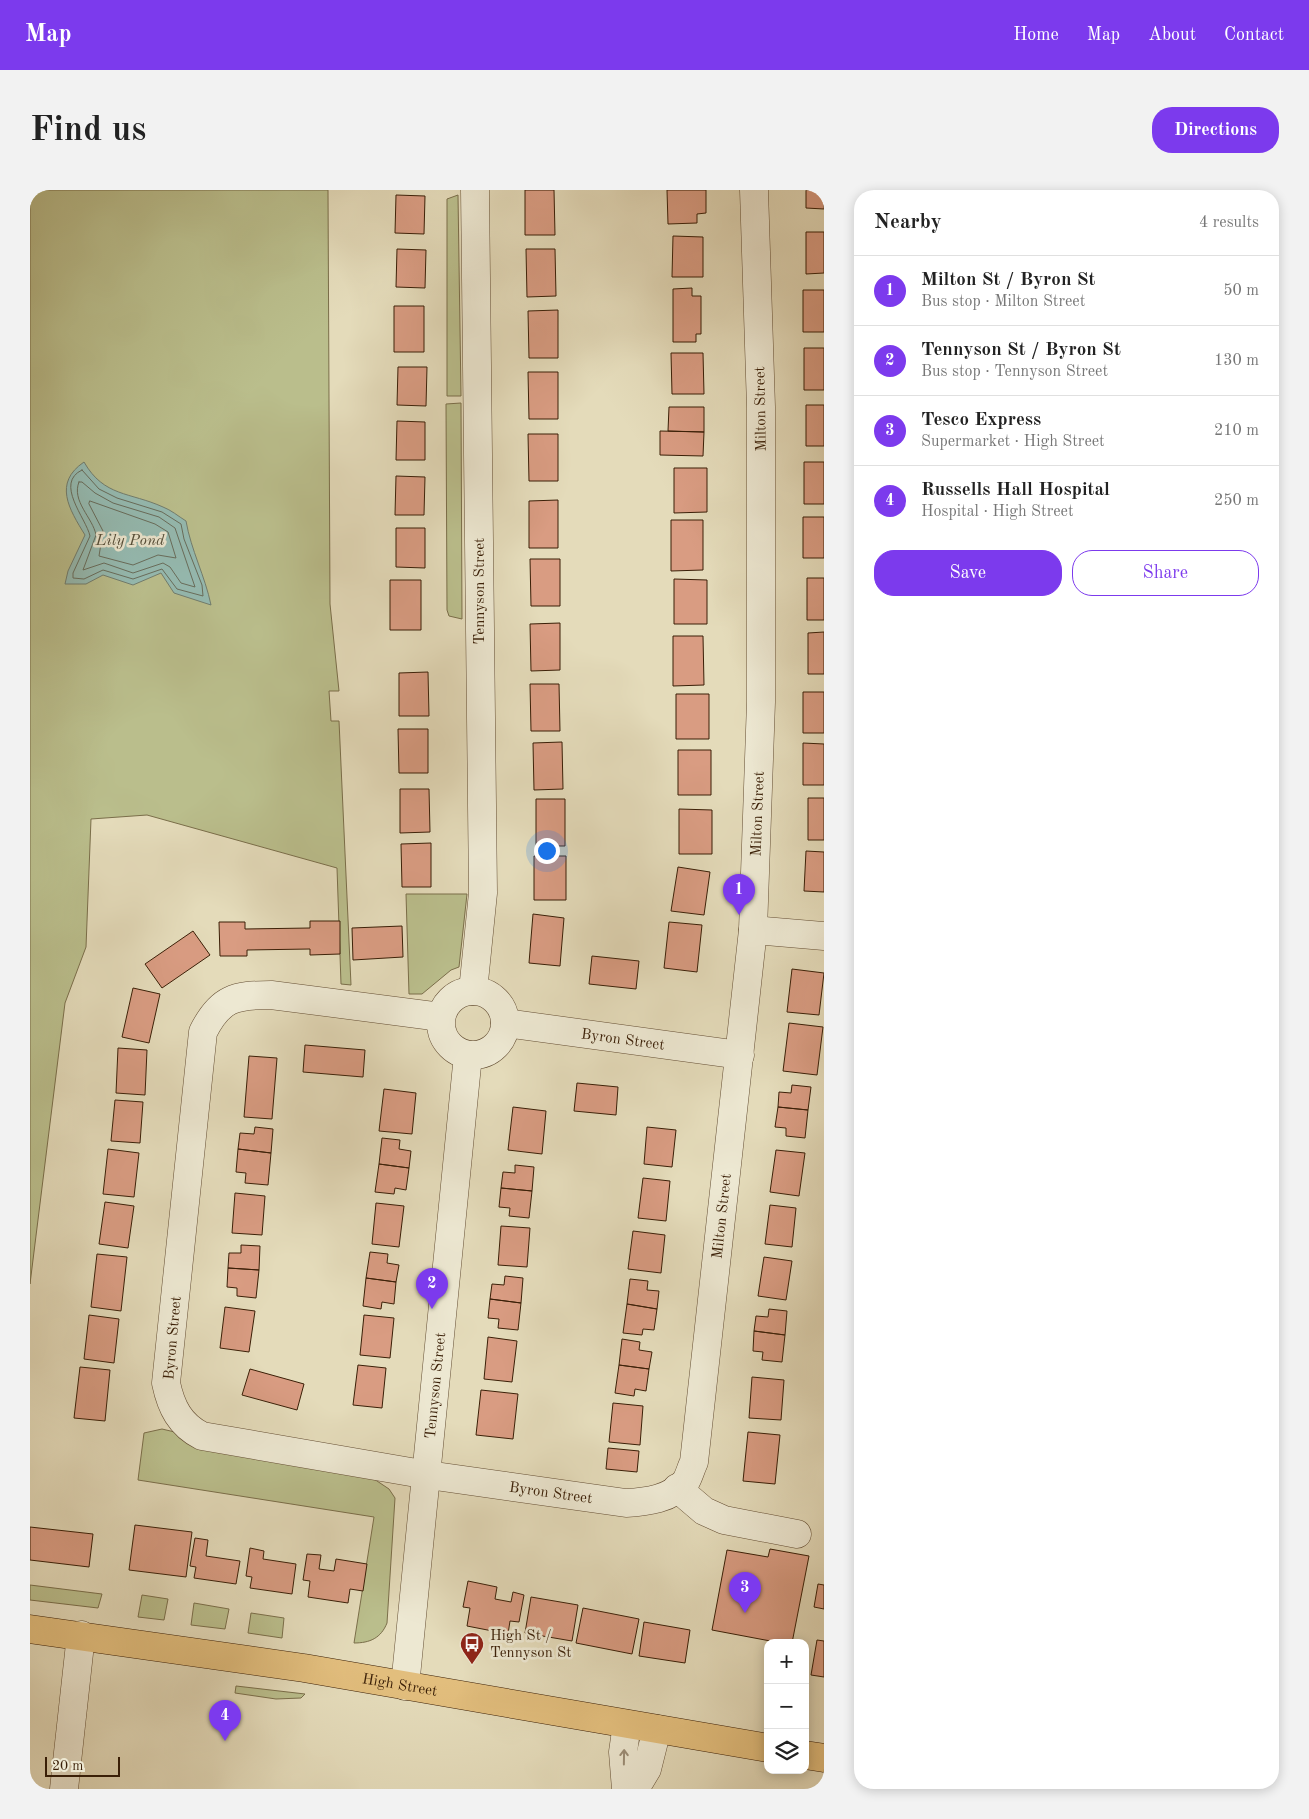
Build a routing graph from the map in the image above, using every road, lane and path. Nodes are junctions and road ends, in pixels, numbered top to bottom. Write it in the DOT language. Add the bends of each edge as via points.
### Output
graph roads {
  1 [pos="475,190"];
  2 [pos="754,190"];
  3 [pos="753,930"];
  4 [pos="824,936"];
  5 [pos="473,991"];
  6 [pos="441,1017"];
  7 [pos="505,1023"];
  8 [pos="468,1055"];
  9 [pos="740,1055"];
  10 [pos="428,1475"];
  11 [pos="677,1488"];
  12 [pos="650,1502"];
  13 [pos="797,1534"];
  14 [pos="30,1628"];
  15 [pos="81,1635"];
  16 [pos="405,1686"];
  17 [pos="627,1724"];
  18 [pos="658,1730"];
  19 [pos="764,1747"];
  20 [pos="809,1756"];
  21 [pos="824,1758"];
  22 [pos="64,1789"];
  23 [pos="626,1789"];
  24 [pos="635,1789"];
  1 -- 5 [label="street, Tennyson Street" via="483,893"];
  2 -- 3 [label="street, Milton Street" via="761,407 761,702"];
  3 -- 4 [label="street"];
  3 -- 9 [label="street, Milton Street"];
  5 -- 6 [label="street" via="453,998"];
  5 -- 7 [label="street" via="492,997 504,1014"];
  6 -- 8 [label="street" via="444,1037 458,1052"];
  6 -- 10 [label="street, Byron Street" via="272,995 248,995 227,1001 211,1016 203,1032 166,1383 174,1410 192,1431 202,1436"];
  7 -- 8 [label="street" via="498,1044 490,1051"];
  7 -- 9 [label="street, Byron Street"];
  8 -- 10 [label="street, Tennyson Street"];
  9 -- 11 [label="street, Milton Street" via="694,1462 686,1482"];
  10 -- 12 [label="street, Byron Street" via="626,1503"];
  10 -- 16 [label="street, Tennyson Street"];
  11 -- 12 [label="street, Milton Street"];
  11 -- 13 [label="street" via="704,1511 724,1520"];
  14 -- 15 [label="main road, High Street"];
  15 -- 16 [label="main road, High Street"];
  15 -- 22 [label="street"];
  16 -- 17 [label="main road, High Street"];
  17 -- 18 [label="main road, High Street"];
  23 -- 17 [label="street, one-way" via="624,1752"];
  18 -- 19 [label="main road, High Street"];
  18 -- 24 [label="street" via="646,1769"];
  20 -- 21 [label="main road"];
}
